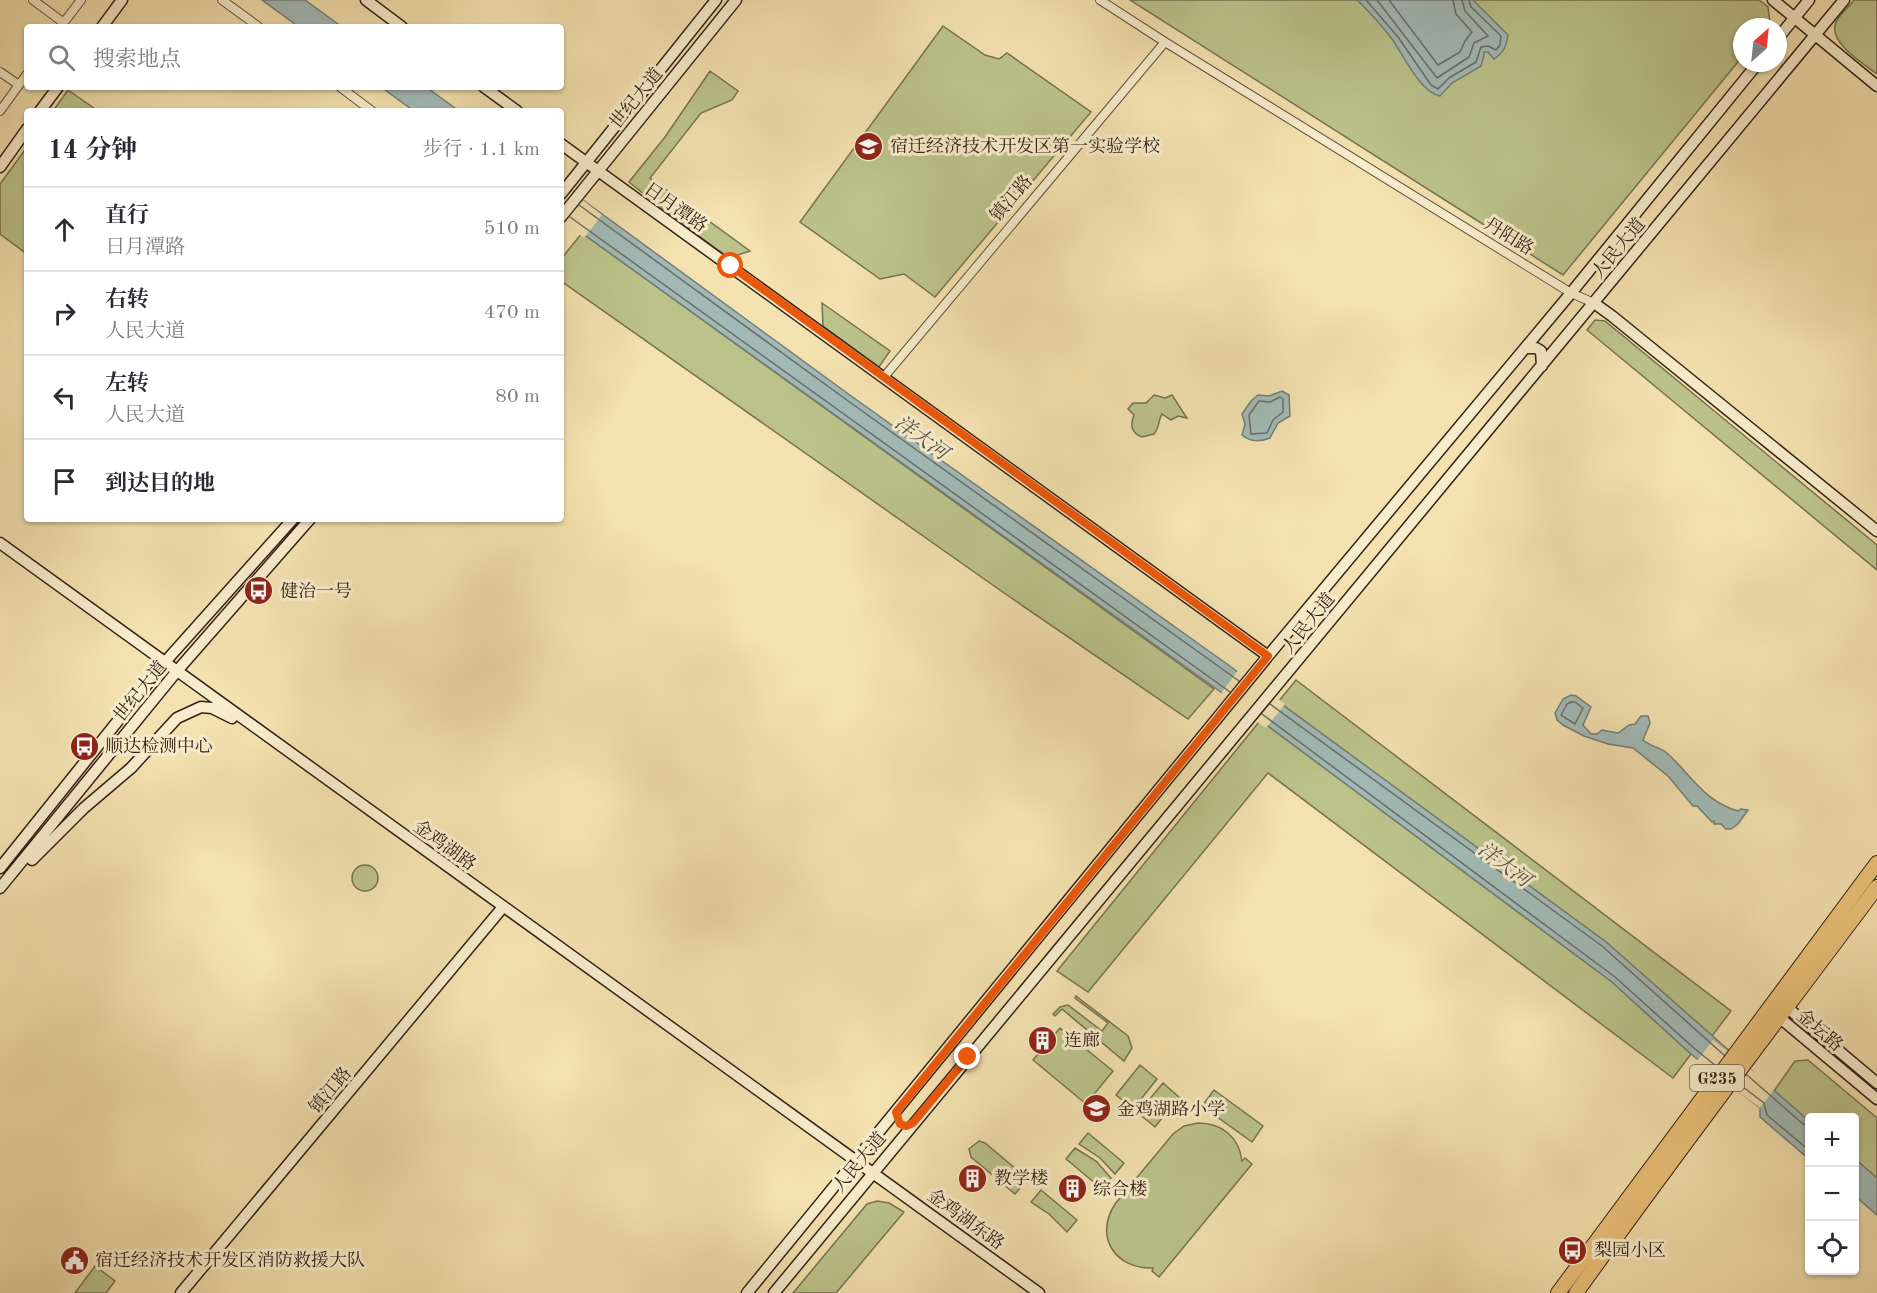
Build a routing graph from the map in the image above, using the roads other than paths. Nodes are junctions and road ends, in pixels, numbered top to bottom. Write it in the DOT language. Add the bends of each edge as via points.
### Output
graph roads {
  1 [pos="33,0"];
  2 [pos="81,0"];
  3 [pos="122,0"];
  4 [pos="222,0"];
  5 [pos="366,0"];
  6 [pos="716,0"];
  7 [pos="736,0"];
  8 [pos="1100,0"];
  9 [pos="1773,0"];
  10 [pos="1809,0"];
  11 [pos="1844,0"];
  12 [pos="1795,17"];
  13 [pos="62,24"];
  14 [pos="64,24"];
  15 [pos="104,24"];
  16 [pos="255,24"];
  17 [pos="398,24"];
  18 [pos="1787,27"];
  19 [pos="1816,36"];
  20 [pos="1165,42"];
  21 [pos="0,72"];
  22 [pos="1751,72"];
  23 [pos="24,78"];
  24 [pos="19,85"];
  25 [pos="1877,86"];
  26 [pos="56,90"];
  27 [pos="344,90"];
  28 [pos="488,90"];
  29 [pos="42,108"];
  30 [pos="368,108"];
  31 [pos="513,108"];
  32 [pos="0,111"];
  33 [pos="24,133"];
  34 [pos="564,146"];
  35 [pos="586,162"];
  36 [pos="0,167"];
  37 [pos="598,172"];
  38 [pos="564,190"];
  39 [pos="564,213"];
  40 [pos="1571,293"];
  41 [pos="1594,303"];
  42 [pos="1525,348"];
  43 [pos="1542,366"];
  44 [pos="884,377"];
  45 [pos="290,522"];
  46 [pos="307,522"];
  47 [pos="1877,531"];
  48 [pos="0,543"];
  49 [pos="1268,656"];
  50 [pos="165,663"];
  51 [pos="177,671"];
  52 [pos="262,734"];
  53 [pos="1877,863"];
  54 [pos="0,868"];
  55 [pos="1877,887"];
  56 [pos="0,890"];
  57 [pos="503,907"];
  58 [pos="1778,1009"];
  59 [pos="1877,1083"];
  60 [pos="1877,1099"];
  61 [pos="896,1112"];
  62 [pos="913,1123"];
  63 [pos="856,1160"];
  64 [pos="873,1172"];
  65 [pos="811,1216"];
  66 [pos="826,1228"];
  67 [pos="1567,1292"];
  68 [pos="181,1293"];
  69 [pos="747,1293"];
  70 [pos="774,1293"];
  71 [pos="1039,1293"];
  1 -- 13 [label="street"];
  2 -- 14 [label="street"];
  3 -- 15 [label="street"];
  4 -- 16 [label="street"];
  5 -- 17 [label="street"];
  6 -- 35 [label="street, 世纪大道"];
  7 -- 37 [label="street, 世纪大道"];
  8 -- 20 [label="street, 丹阳路"];
  9 -- 12 [label="street"];
  10 -- 12 [label="street"];
  11 -- 19 [label="street, 人民大道"];
  12 -- 18 [label="street"];
  12 -- 19 [label="street"];
  19 -- 25 [label="street"];
  19 -- 41 [label="street, 人民大道"];
  20 -- 40 [label="street, 丹阳路"];
  20 -- 44 [label="street, 镇江路"];
  21 -- 24 [label="street"];
  22 -- 40 [label="street, 人民大道"];
  23 -- 24 [label="street"];
  24 -- 32 [label="street"];
  26 -- 29 [label="street"];
  27 -- 30 [label="street"];
  28 -- 31 [label="street"];
  33 -- 36 [label="street"];
  34 -- 35 [label="street, 日月潭路"];
  35 -- 37 [label="street, 日月潭路"];
  35 -- 38 [label="street, 世纪大道"];
  37 -- 39 [label="street, 世纪大道"];
  37 -- 44 [label="street, 日月潭路"];
  40 -- 41 [label="street, 丹阳路"];
  40 -- 42 [label="street, 人民大道"];
  41 -- 43 [label="street, 人民大道"];
  41 -- 47 [label="street, 丹阳路"];
  42 -- 43 [label="street" via="1541,351"];
  42 -- 49 [label="street, 人民大道"];
  43 -- 62 [label="street, 人民大道"];
  44 -- 49 [label="street, 日月潭路"];
  45 -- 50 [label="street, 世纪大道"];
  46 -- 51 [label="street, 世纪大道"];
  48 -- 50 [label="street, 金鸡湖路"];
  49 -- 61 [label="street, 人民大道"];
  50 -- 51 [label="street, 金鸡湖路"];
  50 -- 54 [label="street, 世纪大道"];
  51 -- 52 [label="street, 金鸡湖路"];
  51 -- 56 [label="street, 世纪大道"];
  52 -- 56 [label="street" via="212,708 201,706 177,718 131,768"];
  52 -- 57 [label="street, 金鸡湖路"];
  53 -- 58 [label="highway, G235"];
  55 -- 58 [label="highway, G235"];
  57 -- 63 [label="street, 金鸡湖路"];
  57 -- 68 [label="street, 镇江路"];
  58 -- 59 [label="street, 金坛路"];
  58 -- 60 [label="street, 金坛路"];
  58 -- 67 [label="highway, G235" via="1658,1179"];
  61 -- 62 [label="street" via="900,1124"];
  61 -- 63 [label="street, 人民大道"];
  62 -- 64 [label="street, 人民大道"];
  63 -- 64 [label="street, 金鸡湖路"];
  63 -- 65 [label="street, 人民大道"];
  64 -- 66 [label="street, 人民大道"];
  64 -- 71 [label="street, 金鸡湖东路"];
  65 -- 66 [label="street" via="825,1220"];
  65 -- 69 [label="street, 人民大道"];
  66 -- 70 [label="street, 人民大道"];
}
